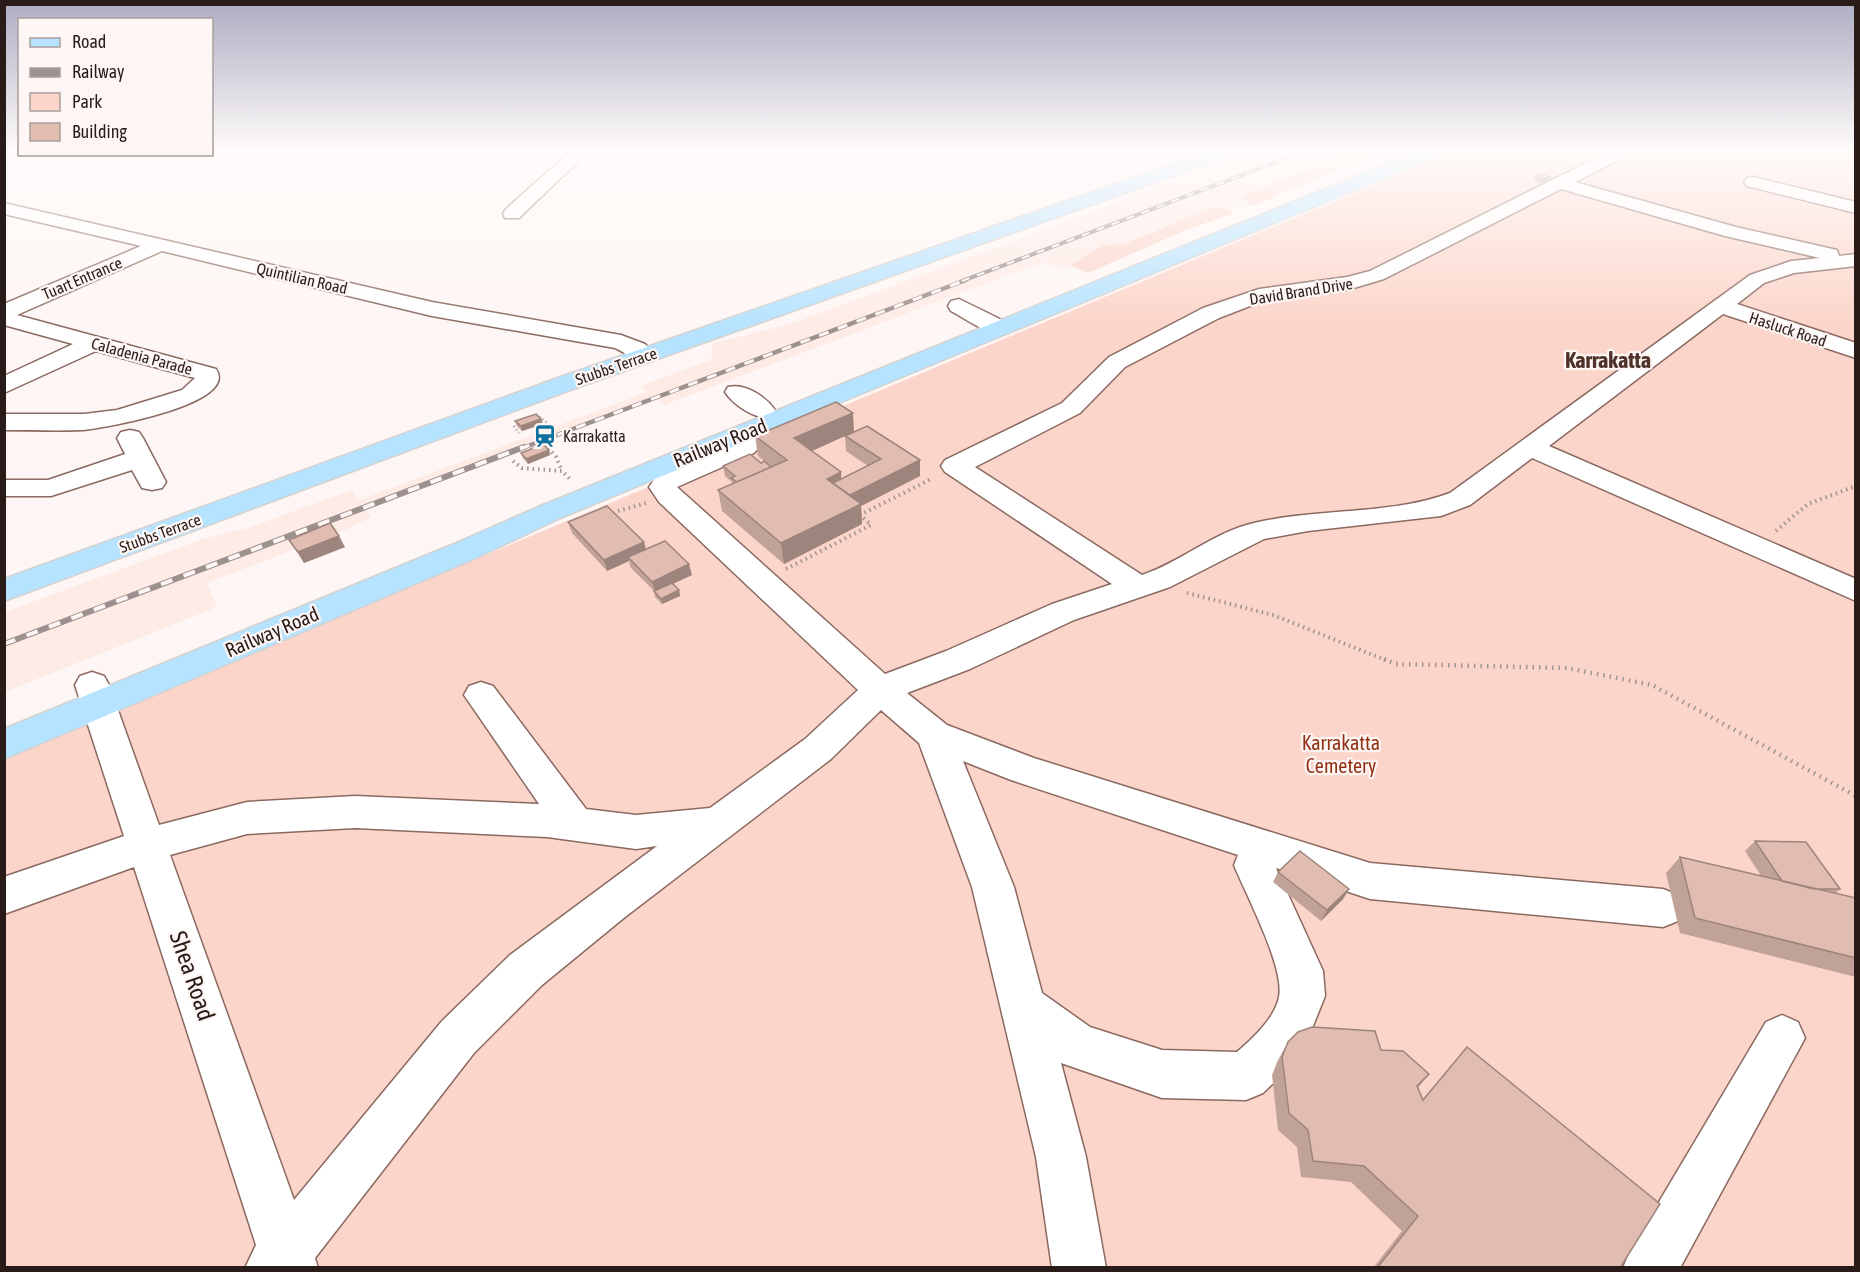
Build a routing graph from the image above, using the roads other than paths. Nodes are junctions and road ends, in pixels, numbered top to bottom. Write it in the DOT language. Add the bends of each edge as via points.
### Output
graph roads {
  1 [pos="6,208"];
  2 [pos="518,208"];
  3 [pos="1031,208"];
  4 [pos="1054,208"];
  5 [pos="1268,208"];
  6 [pos="1288,208"];
  7 [pos="1508,208"];
  8 [pos="1649,208"];
  9 [pos="512,214"];
  10 [pos="160,245"];
  11 [pos="1856,260"];
  12 [pos="959,306"];
  13 [pos="1720,306"];
  14 [pos="4,312"];
  15 [pos="4,318"];
  16 [pos="993,325"];
  17 [pos="94,343"];
  18 [pos="1856,351"];
  19 [pos="626,352"];
  20 [pos="4,386"];
  21 [pos="737,392"];
  22 [pos="120,417"];
  23 [pos="764,417"];
  24 [pos="4,422"];
  25 [pos="1530,447"];
  26 [pos="140,458"];
  27 [pos="152,482"];
  28 [pos="4,488"];
  29 [pos="4,576"];
  30 [pos="1138,587"];
  31 [pos="4,591"];
  32 [pos="1856,591"];
  33 [pos="879,690"];
  34 [pos="481,694"];
  35 [pos="96,696"];
  36 [pos="4,721"];
  37 [pos="934,735"];
  38 [pos="4,745"];
  39 [pos="719,823"];
  40 [pos="575,825"];
  41 [pos="147,845"];
  42 [pos="1263,846"];
  43 [pos="4,896"];
  44 [pos="1663,908"];
  45 [pos="1023,1006"];
  46 [pos="1782,1038"];
  47 [pos="283,1263"];
  48 [pos="1079,1268"];
  49 [pos="1650,1268"];
  1 -- 10 [label="street, Quintilian Road"];
  2 -- 9 [label="street"];
  3 -- 19 [label="main road, Stubbs Terrace"];
  4 -- 19 [label="main road, Stubbs Terrace"];
  5 -- 16 [label="main road, Railway Road"];
  6 -- 16 [label="main road, Railway Road"];
  7 -- 30 [label="street, David Brand Drive" via="1362,281 1258,295 1228,306 1129,354 1071,408 955,466"];
  8 -- 11 [label="street"];
  10 -- 14 [label="street, Tuart Entrance"];
  10 -- 19 [label="street, Quintilian Road" via="432,309 528,324"];
  11 -- 13 [label="street" via="1791,267 1757,279"];
  12 -- 16 [label="street"];
  13 -- 18 [label="street, Hasluck Road"];
  13 -- 25 [label="street"];
  15 -- 17 [label="street, Caladenia Parade"];
  16 -- 23 [label="main road, Railway Road"];
  17 -- 20 [label="street"];
  17 -- 22 [label="street, Caladenia Parade" via="207,374 207,382 191,395"];
  19 -- 29 [label="main road, Stubbs Terrace"];
  19 -- 31 [label="main road, Stubbs Terrace" via="420,436"];
  21 -- 23 [label="street"];
  22 -- 24 [label="street, Caladenia Parade" via="84,422"];
  22 -- 26 [label="street"];
  23 -- 33 [label="street" via="745,447 669,479 663,487"];
  23 -- 35 [label="main road, Railway Road" via="566,488"];
  25 -- 30 [label="street" via="1460,499 1431,510 1257,531"];
  25 -- 32 [label="street"];
  26 -- 27 [label="street"];
  26 -- 28 [label="street" via="51,488"];
  30 -- 33 [label="street" via="1063,612 958,660"];
  33 -- 37 [label="street"];
  33 -- 39 [label="street" via="818,749"];
  34 -- 40 [label="street"];
  35 -- 36 [label="main road, Railway Road"];
  35 -- 38 [label="main road, Railway Road"];
  35 -- 41 [label="street, Shea Road"];
  37 -- 42 [label="street" via="1023,770"];
  37 -- 45 [label="street" via="993,887"];
  39 -- 40 [label="street" via="636,832"];
  39 -- 47 [label="street" via="526,970 466,1028"];
  40 -- 41 [label="street" via="355,812 247,818"];
  41 -- 43 [label="street"];
  41 -- 47 [label="street, Shea Road"];
  42 -- 44 [label="street" via="1370,881"];
  42 -- 45 [label="street" via="1254,865 1301,971 1302,996 1293,1020 1273,1051 1246,1076 1162,1074 1077,1047"];
  45 -- 48 [label="street" via="1061,1157"];
  46 -- 49 [label="street"];
}
